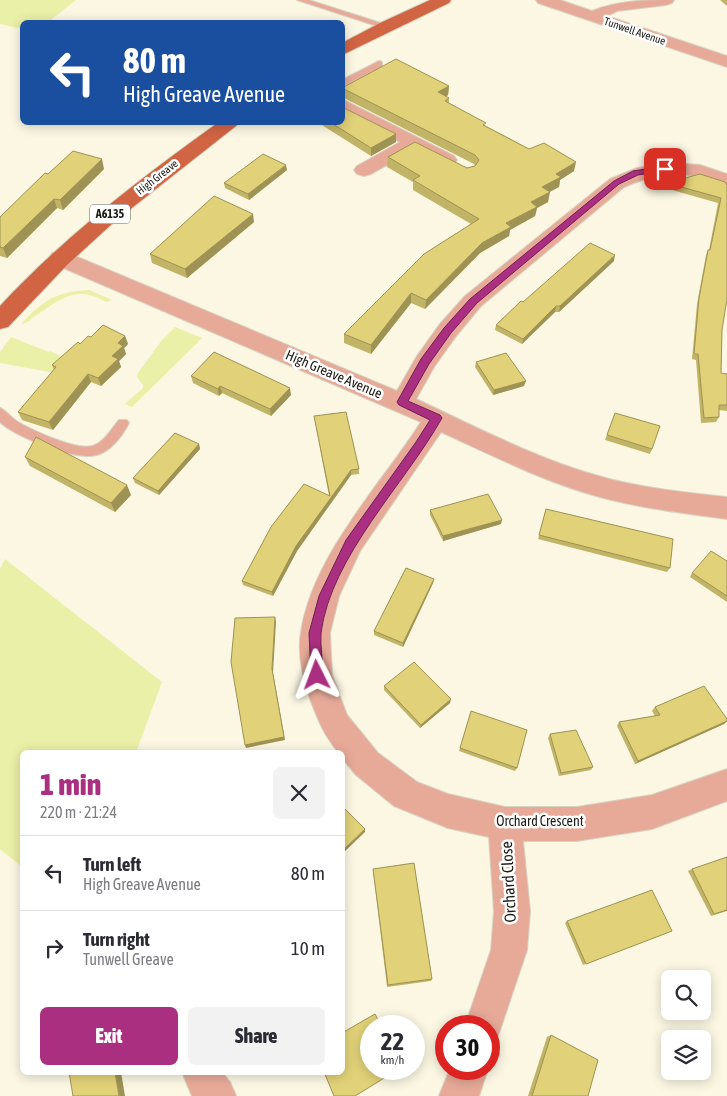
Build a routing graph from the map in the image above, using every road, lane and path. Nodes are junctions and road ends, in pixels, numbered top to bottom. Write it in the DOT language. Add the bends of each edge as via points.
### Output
graph roads {
  1 [pos="302,0"];
  2 [pos="443,0"];
  3 [pos="544,0"];
  4 [pos="666,0"];
  5 [pos="592,17"];
  6 [pos="386,26"];
  7 [pos="345,48"];
  8 [pos="727,62"];
  9 [pos="378,64"];
  10 [pos="345,82"];
  11 [pos="345,106"];
  12 [pos="228,125"];
  13 [pos="414,142"];
  14 [pos="364,170"];
  15 [pos="466,170"];
  16 [pos="727,181"];
  17 [pos="60,258"];
  18 [pos="0,321"];
  19 [pos="402,402"];
  20 [pos="0,413"];
  21 [pos="436,418"];
  22 [pos="123,423"];
  23 [pos="727,508"];
  24 [pos="727,785"];
  25 [pos="504,824"];
  26 [pos="488,1015"];
  27 [pos="202,1075"];
  28 [pos="465,1080"];
  29 [pos="216,1096"];
  30 [pos="459,1096"];
  1 -- 6 [label="lane"];
  2 -- 6 [label="main road"];
  3 -- 5 [label="street, Tunwell Avenue"];
  4 -- 5 [label="street" via="613,7"];
  5 -- 8 [label="street, Tunwell Avenue"];
  6 -- 7 [label="main road"];
  9 -- 10 [label="lane"];
  11 -- 13 [label="street"];
  12 -- 17 [label="main road, High Greave / A6135" via="110,214"];
  13 -- 14 [label="street"];
  13 -- 15 [label="street"];
  16 -- 19 [label="street" via="699,170 676,168 636,173 616,183 473,301 425,362"];
  17 -- 18 [label="main road, High Greave / A6135"];
  17 -- 19 [label="street, High Greave Avenue"];
  19 -- 21 [label="street, High Greave Avenue"];
  20 -- 22 [label="lane" via="9,424 30,434 83,452 95,451 105,445"];
  21 -- 23 [label="street, High Greave Avenue" via="543,468 596,486 657,499"];
  21 -- 25 [label="street, Orchard Crescent" via="350,544 325,596 315,633 317,675 335,724 367,764 406,794 448,811"];
  24 -- 25 [label="street, Orchard Crescent" via="652,812 577,824"];
  25 -- 26 [label="street, Orchard Close" via="512,911 509,950"];
  27 -- 29 [label="street"];
  28 -- 30 [label="street"];
}
